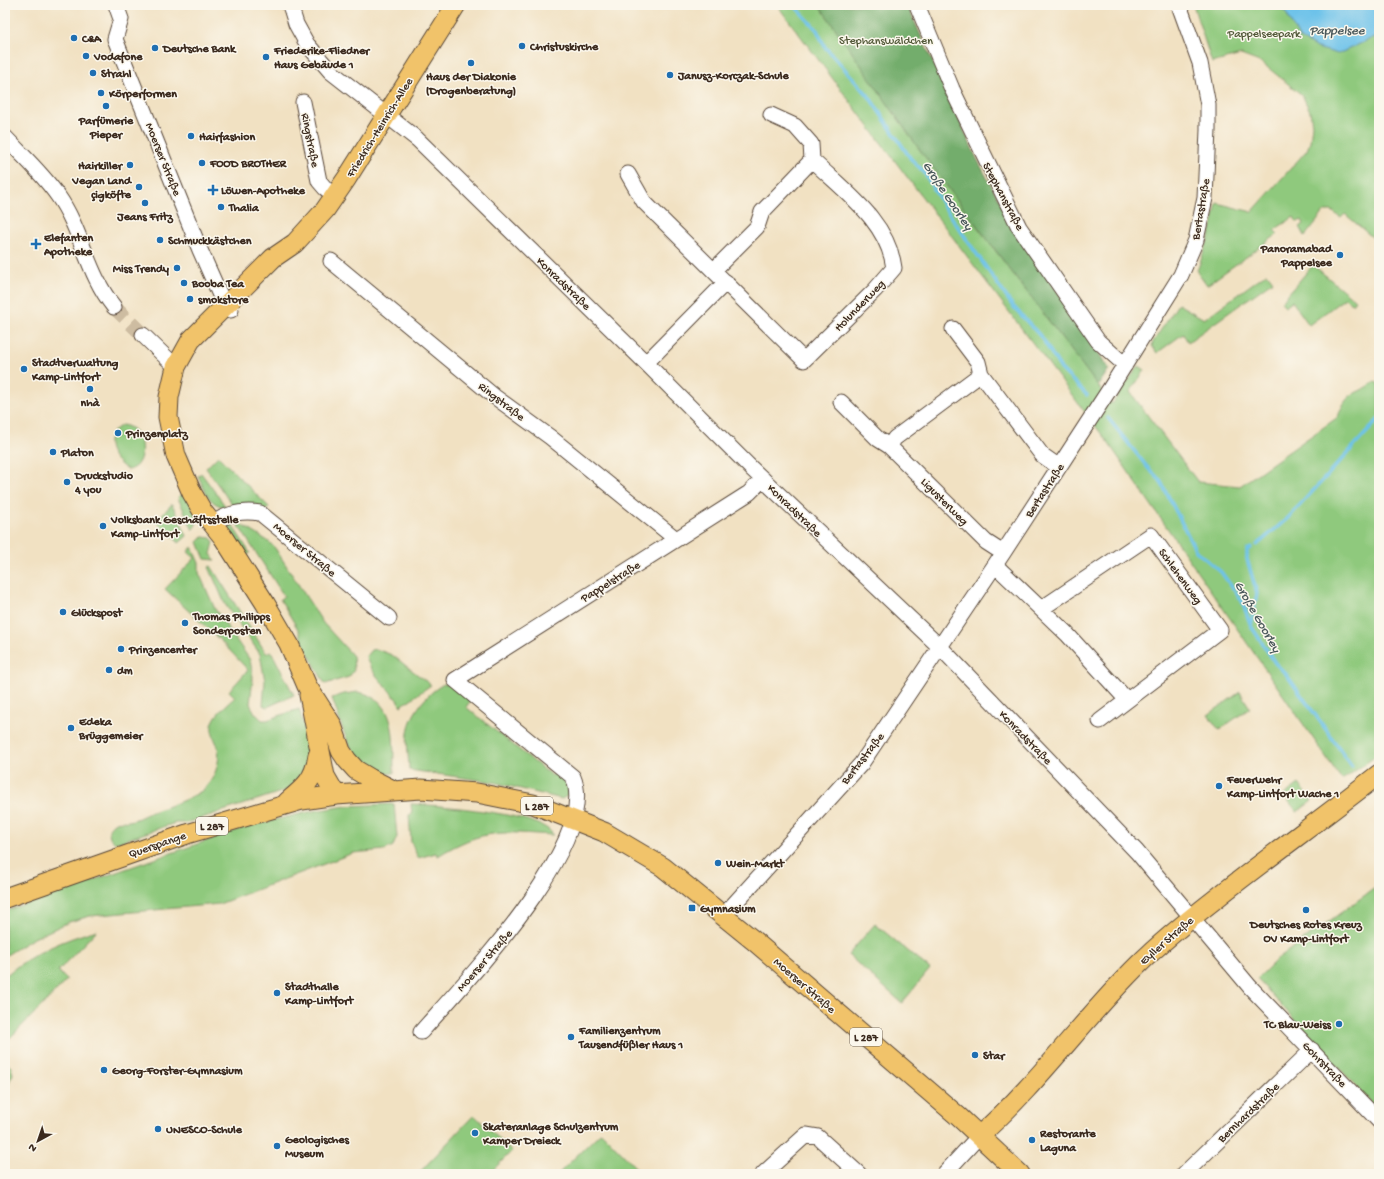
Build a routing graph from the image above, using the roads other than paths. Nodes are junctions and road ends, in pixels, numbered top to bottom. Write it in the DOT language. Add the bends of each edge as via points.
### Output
graph roads {
  1 [pos="290,5"];
  2 [pos="456,5"];
  3 [pos="917,5"];
  4 [pos="1179,5"];
  5 [pos="118,12"];
  6 [pos="304,102"];
  7 [pos="771,115"];
  8 [pos="385,116"];
  9 [pos="5,137"];
  10 [pos="812,160"];
  11 [pos="628,174"];
  12 [pos="335,196"];
  13 [pos="331,261"];
  14 [pos="714,270"];
  15 [pos="726,282"];
  16 [pos="109,301"];
  17 [pos="229,307"];
  18 [pos="953,330"];
  19 [pos="143,335"];
  20 [pos="646,363"];
  21 [pos="1125,365"];
  22 [pos="178,372"];
  23 [pos="981,374"];
  24 [pos="841,402"];
  25 [pos="889,446"];
  26 [pos="1059,467"];
  27 [pos="763,479"];
  28 [pos="213,523"];
  29 [pos="676,539"];
  30 [pos="999,559"];
  31 [pos="1042,609"];
  32 [pos="388,618"];
  33 [pos="940,648"];
  34 [pos="455,680"];
  35 [pos="307,686"];
  36 [pos="1126,699"];
  37 [pos="1100,721"];
  38 [pos="319,749"];
  39 [pos="341,751"];
  40 [pos="1379,774"];
  41 [pos="392,790"];
  42 [pos="336,795"];
  43 [pos="286,803"];
  44 [pos="573,819"];
  45 [pos="5,898"];
  46 [pos="724,915"];
  47 [pos="1192,917"];
  48 [pos="421,1032"];
  49 [pos="1312,1050"];
  50 [pos="1379,1121"];
  51 [pos="980,1135"];
  52 [pos="763,1174"];
  53 [pos="859,1174"];
  54 [pos="944,1174"];
  55 [pos="1020,1174"];
  56 [pos="1184,1174"];
  1 -- 8 [label="street" via="296,24 324,64"];
  2 -- 8 [label="main road, Friedrich-Heinrich-Allee"];
  3 -- 21 [label="street, Stephanstraße" via="952,89 1019,227 1098,341"];
  4 -- 21 [label="street, Bertastraße" via="1200,63 1208,105 1205,198 1196,240 1183,271"];
  5 -- 17 [label="street, Moerser Straße" via="115,39 200,250 220,295"];
  6 -- 12 [label="street, Ringstraße" via="320,181"];
  7 -- 10 [label="street" via="795,126 811,144"];
  8 -- 12 [label="main road, Friedrich-Heinrich-Allee"];
  8 -- 20 [label="street, Konradstraße" via="417,140"];
  9 -- 16 [label="street" via="58,195"];
  10 -- 14 [label="street" via="762,212 757,227"];
  10 -- 15 [label="street, Holunderweg" via="874,219 892,256 894,268 804,360"];
  11 -- 14 [label="street, Holunderweg" via="644,202"];
  12 -- 17 [label="main road, Friedrich-Heinrich-Allee" via="295,243 273,258"];
  13 -- 29 [label="street, Ringstraße" via="495,397 550,437"];
  14 -- 15 [label="street, Holunderweg"];
  15 -- 20 [label="street"];
  17 -- 22 [label="main road, Friedrich-Heinrich-Allee" via="191,340"];
  18 -- 23 [label="street" via="978,362"];
  19 -- 22 [label="street"];
  20 -- 27 [label="street, Konradstraße"];
  21 -- 26 [label="street, Bertastraße"];
  22 -- 28 [label="main road, Moerser Straße" via="168,397 168,417 173,444 192,493"];
  23 -- 25 [label="street" via="895,438"];
  23 -- 26 [label="street" via="1042,455"];
  24 -- 25 [label="street, Ligusterweg"];
  25 -- 30 [label="street, Ligusterweg" via="986,542"];
  26 -- 30 [label="street, Bertastraße"];
  27 -- 29 [label="street, Pappelstraße" via="749,493"];
  27 -- 33 [label="street, Konradstraße"];
  28 -- 32 [label="street, Moerser Straße" via="241,512 260,514"];
  28 -- 35 [label="main road, Moerser Straße" via="289,644"];
  29 -- 34 [label="street, Pappelstraße"];
  30 -- 31 [label="street"];
  30 -- 33 [label="street, Bertastraße"];
  31 -- 36 [label="street"];
  31 -- 36 [label="street, Schlehenweg" via="1151,535 1220,630"];
  33 -- 46 [label="street, Bertastraße" via="861,764"];
  33 -- 47 [label="street, Konradstraße" via="1137,852"];
  34 -- 44 [label="street, Moerser Straße" via="572,777 576,791"];
  35 -- 38 [label="main road, Moerser Straße"];
  35 -- 39 [label="main road, Moerser Straße" via="332,725"];
  36 -- 37 [label="street, Schlehenweg"];
  38 -- 42 [label="main road, Moerser Straße" via="325,776"];
  38 -- 43 [label="main road, Moerser Straße" via="312,777"];
  39 -- 41 [label="main road, Moerser Straße" via="356,770"];
  39 -- 42 [label="main road, Moerser Straße"];
  40 -- 47 [label="main road, Eyller Straße"];
  41 -- 42 [label="main road, Moerser Straße / L 287"];
  41 -- 44 [label="main road, Moerser Straße / L 287" via="455,790 499,796 533,804"];
  42 -- 43 [label="main road, Querspange / L 287"];
  43 -- 45 [label="main road, Querspange / L 287" via="187,834"];
  44 -- 46 [label="main road, Moerser Straße / L 287" via="612,836 663,867"];
  44 -- 48 [label="street, Moerser Straße" via="561,849 516,922"];
  46 -- 51 [label="main road, Moerser Straße / L 287"];
  47 -- 49 [label="street, Gohrstraße" via="1250,987"];
  47 -- 51 [label="main road, Eyller Straße" via="1138,965 1002,1115"];
  49 -- 50 [label="street, Gohrstraße"];
  49 -- 56 [label="street, Bernhardstraße"];
  51 -- 54 [label="street"];
  51 -- 55 [label="main road, Moerser Straße / L 287"];
  52 -- 53 [label="street" via="806,1135 818,1137"];
}
